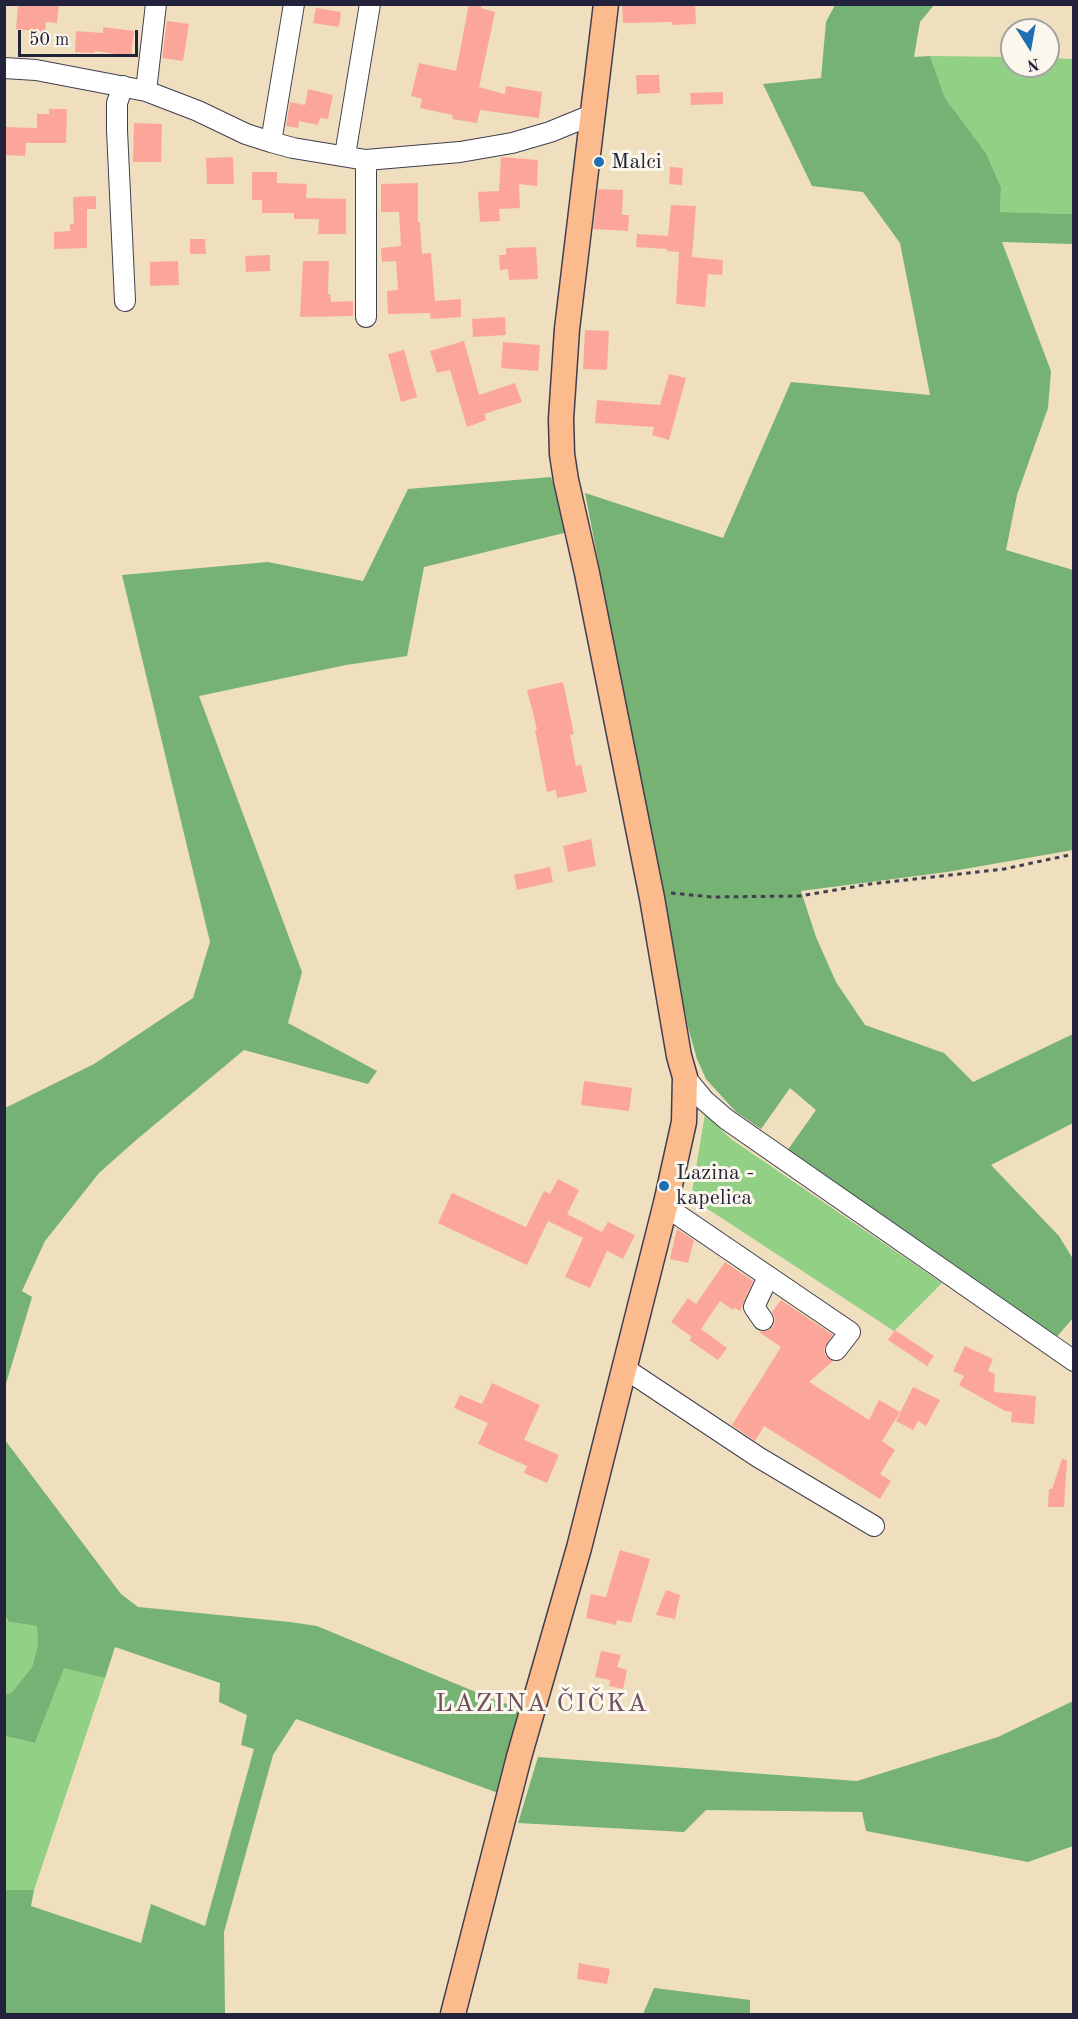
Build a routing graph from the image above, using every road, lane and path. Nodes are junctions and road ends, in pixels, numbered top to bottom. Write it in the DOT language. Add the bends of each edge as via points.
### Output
graph roads {
  1 [pos="156,4"];
  2 [pos="294,4"];
  3 [pos="370,4"];
  4 [pos="606,4"];
  5 [pos="4,68"];
  6 [pos="123,86"];
  7 [pos="146,91"];
  8 [pos="594,114"];
  9 [pos="271,142"];
  10 [pos="345,155"];
  11 [pos="366,160"];
  12 [pos="125,301"];
  13 [pos="366,317"];
  14 [pos="1074,854"];
  15 [pos="652,898"];
  16 [pos="685,1077"];
  17 [pos="665,1206"];
  18 [pos="768,1277"];
  19 [pos="763,1320"];
  20 [pos="836,1350"];
  21 [pos="1074,1361"];
  22 [pos="624,1368"];
  23 [pos="874,1526"];
  24 [pos="453,2014"];
  1 -- 7 [label="street"];
  2 -- 9 [label="street"];
  3 -- 10 [label="street"];
  4 -- 8 [label="main road"];
  5 -- 6 [label="street"];
  6 -- 7 [label="street"];
  6 -- 12 [label="street" via="117,103 117,130"];
  7 -- 9 [label="street"];
  8 -- 11 [label="street" via="512,143"];
  8 -- 15 [label="main road" via="566,339 562,454"];
  9 -- 10 [label="street"];
  10 -- 11 [label="street"];
  11 -- 13 [label="street"];
  14 -- 15 [label="path" via="1004,869 800,896 712,897 674,892"];
  15 -- 16 [label="main road"];
  16 -- 17 [label="main road" via="684,1122"];
  16 -- 21 [label="street" via="726,1119"];
  17 -- 18 [label="street"];
  17 -- 22 [label="main road"];
  18 -- 19 [label="street" via="754,1307"];
  18 -- 20 [label="street" via="850,1332"];
  22 -- 23 [label="street" via="758,1457"];
  22 -- 24 [label="main road"];
}
